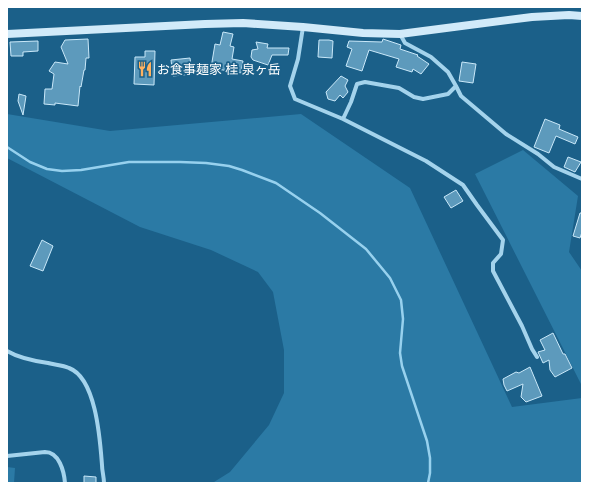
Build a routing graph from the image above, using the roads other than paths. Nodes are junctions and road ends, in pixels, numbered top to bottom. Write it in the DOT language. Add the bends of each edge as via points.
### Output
graph roads {
  1 [pos="582,16"];
  2 [pos="303,27"];
  3 [pos="7,34"];
  4 [pos="400,34"];
  5 [pos="456,86"];
  6 [pos="343,119"];
  7 [pos="582,179"];
  8 [pos="7,351"];
  9 [pos="537,357"];
  10 [pos="7,456"];
  11 [pos="65,483"];
  12 [pos="104,483"];
  1 -- 4 [label="main road" via="532,17"];
  2 -- 3 [label="main road" via="242,23"];
  2 -- 4 [label="main road"];
  2 -- 6 [label="street" via="291,91 295,99"];
  4 -- 5 [label="street" via="404,43 431,57 448,72"];
  5 -- 6 [label="street" via="448,94 423,99 399,88 365,82 357,84"];
  5 -- 7 [label="street" via="461,96 506,134 554,167"];
  6 -- 9 [label="street" via="426,161 463,185 503,240 501,254 493,263 493,271"];
  8 -- 12 [label="street" via="70,368 80,376 87,386 95,413"];
  10 -- 11 [label="street" via="49,452 58,459"];
}
